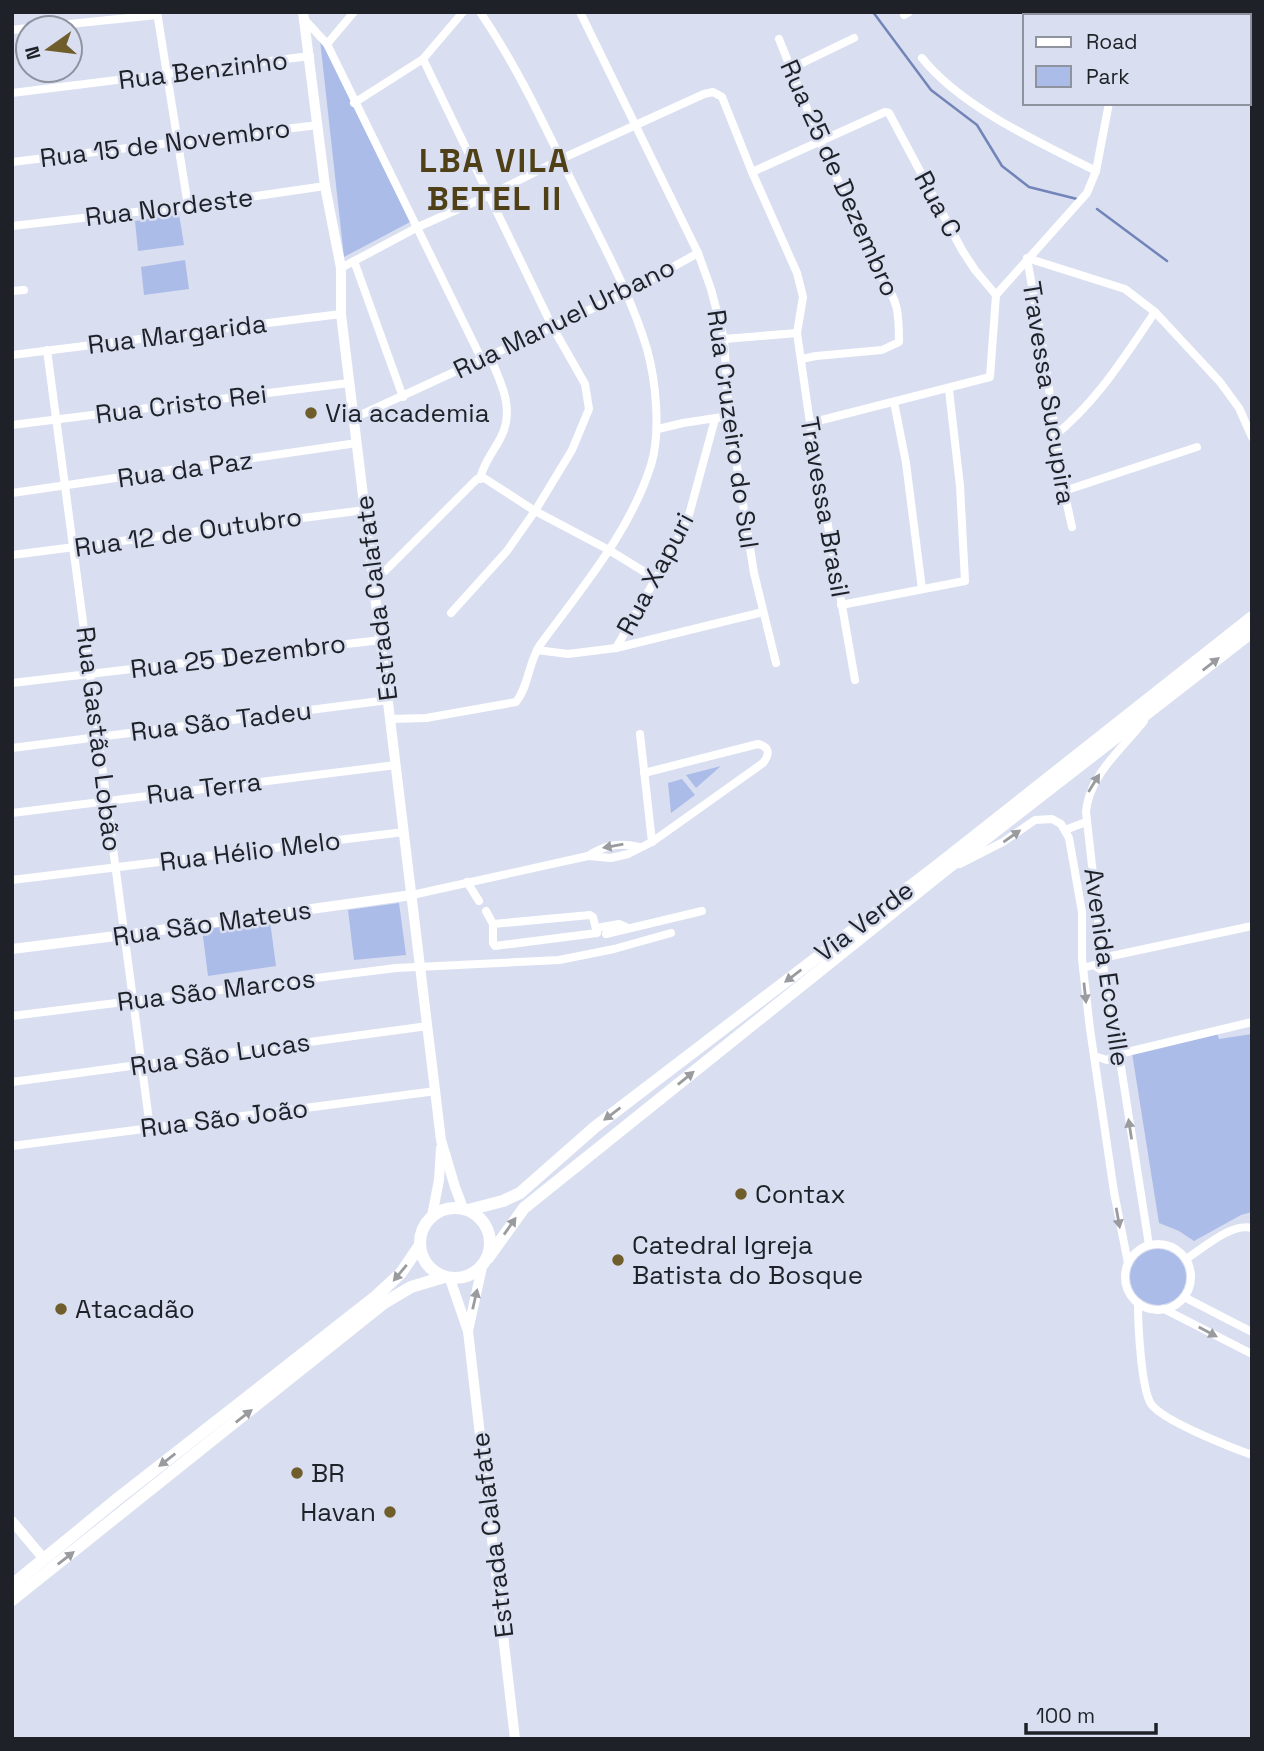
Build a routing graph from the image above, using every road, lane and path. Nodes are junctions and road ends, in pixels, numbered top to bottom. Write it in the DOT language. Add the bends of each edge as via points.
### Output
graph roads {
  1 [pos="354,12"];
  2 [pos="463,12"];
  3 [pos="480,12"];
  4 [pos="580,12"];
  5 [pos="1244,12"];
  6 [pos="157,13"];
  7 [pos="1252,14"];
  8 [pos="304,16"];
  9 [pos="84,22"];
  10 [pos="854,38"];
  11 [pos="779,39"];
  12 [pos="327,44"];
  13 [pos="310,56"];
  14 [pos="922,58"];
  15 [pos="423,59"];
  16 [pos="792,68"];
  17 [pos="167,74"];
  18 [pos="12,93"];
  19 [pos="354,103"];
  20 [pos="1109,105"];
  21 [pos="318,125"];
  22 [pos="634,126"];
  23 [pos="820,141"];
  24 [pos="179,142"];
  25 [pos="561,159"];
  26 [pos="12,162"];
  27 [pos="1096,171"];
  28 [pos="752,172"];
  29 [pos="326,187"];
  30 [pos="490,195"];
  31 [pos="188,206"];
  32 [pos="12,226"];
  33 [pos="418,228"];
  34 [pos="698,253"];
  35 [pos="1027,258"];
  36 [pos="354,261"];
  37 [pos="341,268"];
  38 [pos="24,290"];
  39 [pos="12,291"];
  40 [pos="626,292"];
  41 [pos="996,295"];
  42 [pos="1155,312"];
  43 [pos="341,314"];
  44 [pos="552,326"];
  45 [pos="797,333"];
  46 [pos="724,340"];
  47 [pos="47,350"];
  48 [pos="12,355"];
  49 [pos="485,357"];
  50 [pos="801,359"];
  51 [pos="349,383"];
  52 [pos="949,390"];
  53 [pos="403,397"];
  54 [pos="894,402"];
  55 [pos="729,416"];
  56 [pos="354,418"];
  57 [pos="57,419"];
  58 [pos="715,419"];
  59 [pos="810,424"];
  60 [pos="12,425"];
  61 [pos="658,429"];
  62 [pos="1054,436"];
  63 [pos="1252,437"];
  64 [pos="357,443"];
  65 [pos="1197,447"];
  66 [pos="480,479"];
  67 [pos="65,486"];
  68 [pos="1063,491"];
  69 [pos="12,493"];
  70 [pos="365,510"];
  71 [pos="536,511"];
  72 [pos="1072,527"];
  73 [pos="73,547"];
  74 [pos="609,550"];
  75 [pos="12,555"];
  76 [pos="373,575"];
  77 [pos="656,579"];
  78 [pos="922,589"];
  79 [pos="841,605"];
  80 [pos="451,612"];
  81 [pos="763,612"];
  82 [pos="1252,617"];
  83 [pos="1252,632"];
  84 [pos="381,640"];
  85 [pos="616,648"];
  86 [pos="537,650"];
  87 [pos="776,663"];
  88 [pos="90,674"];
  89 [pos="855,680"];
  90 [pos="12,684"];
  91 [pos="388,700"];
  92 [pos="1152,710"];
  93 [pos="390,719"];
  94 [pos="640,734"];
  95 [pos="98,736"];
  96 [pos="12,748"];
  97 [pos="396,765"];
  98 [pos="644,773"];
  99 [pos="107,800"];
  100 [pos="12,813"];
  101 [pos="1086,822"];
  102 [pos="1065,830"];
  103 [pos="404,832"];
  104 [pos="652,842"];
  105 [pos="639,847"];
  106 [pos="587,856"];
  107 [pos="116,868"];
  108 [pos="944,871"];
  109 [pos="1093,873"];
  110 [pos="1076,876"];
  111 [pos="12,880"];
  112 [pos="467,882"];
  113 [pos="412,895"];
  114 [pos="480,901"];
  115 [pos="486,911"];
  116 [pos="702,911"];
  117 [pos="493,924"];
  118 [pos="1252,926"];
  119 [pos="597,928"];
  120 [pos="628,928"];
  121 [pos="671,933"];
  122 [pos="606,934"];
  123 [pos="124,936"];
  124 [pos="12,949"];
  125 [pos="1102,958"];
  126 [pos="420,967"];
  127 [pos="1083,968"];
  128 [pos="1104,972"];
  129 [pos="133,1000"];
  130 [pos="12,1016"];
  131 [pos="1252,1022"];
  132 [pos="428,1026"];
  133 [pos="1119,1054"];
  134 [pos="1094,1055"];
  135 [pos="141,1065"];
  136 [pos="12,1082"];
  137 [pos="436,1091"];
  138 [pos="150,1128"];
  139 [pos="442,1140"];
  140 [pos="12,1146"];
  141 [pos="466,1209"];
  142 [pos="432,1216"];
  143 [pos="1252,1228"];
  144 [pos="420,1245"];
  145 [pos="1149,1245"];
  146 [pos="1186,1259"];
  147 [pos="485,1262"];
  148 [pos="1128,1263"];
  149 [pos="447,1278"];
  150 [pos="1184,1297"];
  151 [pos="380,1300"];
  152 [pos="1138,1303"];
  153 [pos="1164,1309"];
  154 [pos="468,1331"];
  155 [pos="1252,1332"];
  156 [pos="1252,1354"];
  157 [pos="1252,1455"];
  158 [pos="12,1521"];
  159 [pos="44,1559"];
  160 [pos="12,1585"];
  161 [pos="12,1600"];
  162 [pos="515,1739"];
  1 -- 12 [label="street"];
  2 -- 15 [label="street"];
  3 -- 25 [label="street"];
  4 -- 22 [label="street, Rua Cruzeiro do Sul"];
  5 -- 7 [label="main road"];
  6 -- 9 [label="street"];
  6 -- 17 [label="street"];
  8 -- 12 [label="street"];
  8 -- 13 [label="street, Estrada Calafate"];
  10 -- 16 [label="street"];
  11 -- 16 [label="street, Rua 25 de Dezembro"];
  12 -- 19 [label="street"];
  13 -- 17 [label="street, Rua Benzinho"];
  13 -- 21 [label="street, Estrada Calafate"];
  14 -- 27 [label="street" via="936,76 1015,130"];
  15 -- 19 [label="street"];
  15 -- 30 [label="street"];
  16 -- 23 [label="street, Rua 25 de Dezembro"];
  17 -- 18 [label="street, Rua Benzinho"];
  17 -- 24 [label="street"];
  19 -- 33 [label="street"];
  20 -- 27 [label="street"];
  21 -- 24 [label="street, Rua 15 de Novembro"];
  21 -- 29 [label="street, Estrada Calafate"];
  22 -- 25 [label="street"];
  22 -- 28 [label="street, Travessa Brasil" via="713,92 722,97"];
  22 -- 34 [label="street, Rua Cruzeiro do Sul"];
  23 -- 28 [label="street"];
  23 -- 41 [label="street, Rua C" via="885,112 892,116 962,250"];
  23 -- 50 [label="street, Rua 25 de Dezembro" via="896,298 899,342 882,350"];
  24 -- 26 [label="street, Rua 15 de Novembro"];
  24 -- 31 [label="street"];
  25 -- 30 [label="street"];
  25 -- 40 [label="street"];
  27 -- 35 [label="street" via="1087,193"];
  28 -- 45 [label="street, Travessa Brasil" via="797,273 803,298"];
  29 -- 31 [label="street, Rua Nordeste"];
  29 -- 37 [label="street, Estrada Calafate"];
  30 -- 33 [label="street"];
  30 -- 44 [label="street"];
  31 -- 32 [label="street, Rua Nordeste"];
  33 -- 36 [label="street"];
  33 -- 49 [label="street"];
  34 -- 40 [label="street, Rua Manuel Urbano"];
  34 -- 46 [label="street, Rua Cruzeiro do Sul"];
  35 -- 41 [label="street"];
  35 -- 42 [label="street" via="1125,289"];
  35 -- 62 [label="street, Travessa Sucupira"];
  36 -- 37 [label="street"];
  36 -- 53 [label="street"];
  37 -- 43 [label="street, Estrada Calafate"];
  38 -- 39 [label="street"];
  40 -- 44 [label="street, Rua Manuel Urbano"];
  40 -- 61 [label="street" via="648,352"];
  41 -- 52 [label="street" via="990,377"];
  42 -- 62 [label="street" via="1102,388"];
  42 -- 63 [label="street" via="1220,382"];
  43 -- 47 [label="street, Rua Margarida"];
  43 -- 51 [label="street, Estrada Calafate"];
  44 -- 49 [label="street, Rua Manuel Urbano"];
  44 -- 71 [label="street" via="585,384 589,409 572,450"];
  45 -- 46 [label="street"];
  45 -- 50 [label="street, Travessa Brasil"];
  46 -- 55 [label="street, Rua Cruzeiro do Sul"];
  47 -- 48 [label="street, Rua Margarida"];
  47 -- 57 [label="street, Rua Gastão Lobão"];
  49 -- 53 [label="street, Rua Manuel Urbano"];
  49 -- 66 [label="street" via="505,394 507,417"];
  50 -- 59 [label="street, Travessa Brasil"];
  51 -- 56 [label="street, Estrada Calafate"];
  51 -- 57 [label="street, Rua Cristo Rei"];
  52 -- 54 [label="street"];
  52 -- 78 [label="street" via="965,582"];
  53 -- 56 [label="street, Rua Manuel Urbano"];
  54 -- 59 [label="street"];
  54 -- 78 [label="street"];
  55 -- 58 [label="street"];
  55 -- 81 [label="street, Rua Cruzeiro do Sul"];
  56 -- 64 [label="street, Estrada Calafate"];
  57 -- 60 [label="street, Rua Cristo Rei"];
  57 -- 67 [label="street, Rua Gastão Lobão"];
  58 -- 61 [label="street"];
  58 -- 77 [label="street, Rua Xapuri" via="689,515"];
  59 -- 79 [label="street, Travessa Brasil"];
  61 -- 74 [label="street" via="647,474"];
  62 -- 68 [label="street, Travessa Sucupira"];
  64 -- 67 [label="street, Rua da Paz"];
  64 -- 70 [label="street, Estrada Calafate"];
  65 -- 68 [label="street"];
  66 -- 71 [label="street" via="493,482"];
  66 -- 76 [label="street" via="385,571"];
  67 -- 69 [label="street, Rua da Paz"];
  67 -- 73 [label="street, Rua Gastão Lobão"];
  68 -- 72 [label="street, Travessa Sucupira"];
  70 -- 73 [label="street, Rua 12 de Outubro"];
  70 -- 76 [label="street, Estrada Calafate"];
  71 -- 74 [label="street"];
  71 -- 80 [label="street" via="507,551"];
  73 -- 75 [label="street, Rua 12 de Outubro"];
  73 -- 88 [label="street, Rua Gastão Lobão"];
  74 -- 77 [label="street"];
  74 -- 86 [label="street"];
  76 -- 84 [label="street, Estrada Calafate"];
  77 -- 85 [label="street, Rua Xapuri"];
  78 -- 79 [label="street"];
  79 -- 89 [label="street, Travessa Brasil"];
  81 -- 85 [label="street"];
  81 -- 87 [label="street, Rua Cruzeiro do Sul"];
  82 -- 141 [label="main road, Via Verde, one-way" via="595,1127 527,1188 503,1201"];
  92 -- 83 [label="main road, Via Verde, one-way"];
  84 -- 88 [label="street, Rua 25 Dezembro"];
  84 -- 91 [label="street, Estrada Calafate"];
  85 -- 86 [label="street" via="568,653"];
  86 -- 93 [label="street" via="516,702 426,718"];
  88 -- 90 [label="street, Rua 25 Dezembro"];
  88 -- 95 [label="street, Rua Gastão Lobão"];
  91 -- 93 [label="street, Estrada Calafate"];
  91 -- 95 [label="street, Rua São Tadeu"];
  101 -- 92 [label="street, Avenida Ecoville, one-way" via="1087,793"];
  92 -- 108 [label="main road, Via Verde"];
  93 -- 97 [label="street, Estrada Calafate"];
  94 -- 98 [label="street"];
  95 -- 96 [label="street, Rua São Tadeu"];
  95 -- 99 [label="street, Rua Gastão Lobão"];
  97 -- 99 [label="street, Rua Terra"];
  97 -- 103 [label="street, Estrada Calafate"];
  98 -- 104 [label="street"];
  98 -- 104 [label="street" via="758,744 768,750 764,764"];
  99 -- 100 [label="street, Rua Terra"];
  99 -- 107 [label="street, Rua Gastão Lobão"];
  101 -- 102 [label="street"];
  101 -- 109 [label="street, Avenida Ecoville"];
  108 -- 102 [label="street, Via Verde, one-way" via="1003,842 1035,820 1052,820"];
  102 -- 110 [label="street"];
  103 -- 107 [label="street, Rua Hélio Melo"];
  103 -- 113 [label="street, Estrada Calafate"];
  104 -- 105 [label="street"];
  105 -- 106 [label="street" via="611,858"];
  105 -- 106 [label="street, one-way" via="609,845"];
  106 -- 112 [label="street"];
  107 -- 111 [label="street, Rua Hélio Melo"];
  107 -- 123 [label="street, Rua Gastão Lobão"];
  147 -- 108 [label="main road, Via Verde, one-way" via="524,1208"];
  109 -- 110 [label="street"];
  109 -- 125 [label="street, Avenida Ecoville"];
  110 -- 127 [label="street"];
  112 -- 113 [label="street"];
  112 -- 114 [label="street"];
  113 -- 123 [label="street, Rua São Mateus"];
  113 -- 126 [label="street, Estrada Calafate"];
  115 -- 117 [label="street"];
  116 -- 120 [label="street"];
  117 -- 119 [label="street" via="590,915"];
  117 -- 119 [label="street" via="495,946 591,935"];
  118 -- 125 [label="street"];
  119 -- 120 [label="street" via="620,924"];
  120 -- 122 [label="street"];
  121 -- 126 [label="street" via="559,960"];
  123 -- 124 [label="street, Rua São Mateus"];
  123 -- 129 [label="street, Rua Gastão Lobão"];
  125 -- 128 [label="street, Avenida Ecoville"];
  126 -- 129 [label="street, Rua São Marcos"];
  126 -- 132 [label="street, Estrada Calafate"];
  127 -- 128 [label="street" via="1094,965"];
  127 -- 134 [label="street, one-way"];
  128 -- 133 [label="street, Avenida Ecoville"];
  129 -- 130 [label="street, Rua São Marcos"];
  129 -- 135 [label="street, Rua Gastão Lobão"];
  131 -- 133 [label="street"];
  132 -- 135 [label="street, Rua São Lucas"];
  132 -- 137 [label="street, Estrada Calafate"];
  133 -- 134 [label="street" via="1107,1060"];
  145 -- 133 [label="street, Avenida Ecoville, one-way"];
  134 -- 148 [label="street, one-way"];
  135 -- 136 [label="street, Rua São Lucas"];
  135 -- 138 [label="street, Rua Gastão Lobão"];
  137 -- 138 [label="street, Rua São João"];
  137 -- 139 [label="street, Estrada Calafate"];
  138 -- 140 [label="street, Rua São João"];
  139 -- 141 [label="street, Estrada Calafate" via="454,1187"];
  139 -- 142 [label="street, Estrada Calafate"];
  141 -- 142 [label="main road" via="452,1208"];
  141 -- 147 [label="main road" via="486,1224 490,1235"];
  142 -- 144 [label="main road"];
  143 -- 146 [label="street" via="1235,1228"];
  144 -- 149 [label="main road" via="427,1265"];
  144 -- 151 [label="main road, one-way"];
  145 -- 146 [label="street" via="1169,1245"];
  145 -- 148 [label="street"];
  146 -- 150 [label="street" via="1191,1280"];
  147 -- 149 [label="main road" via="467,1277"];
  154 -- 147 [label="street, Estrada Calafate, one-way"];
  148 -- 152 [label="street" via="1126,1284"];
  149 -- 151 [label="main road"];
  149 -- 154 [label="street, Estrada Calafate"];
  150 -- 153 [label="street"];
  150 -- 155 [label="street"];
  151 -- 159 [label="main road, one-way"];
  161 -- 151 [label="main road, one-way"];
  152 -- 153 [label="street"];
  152 -- 157 [label="street" via="1147,1394 1155,1408 1184,1426"];
  153 -- 156 [label="street, one-way"];
  154 -- 162 [label="street, Estrada Calafate"];
  158 -- 159 [label="street"];
  159 -- 160 [label="main road"];
}
